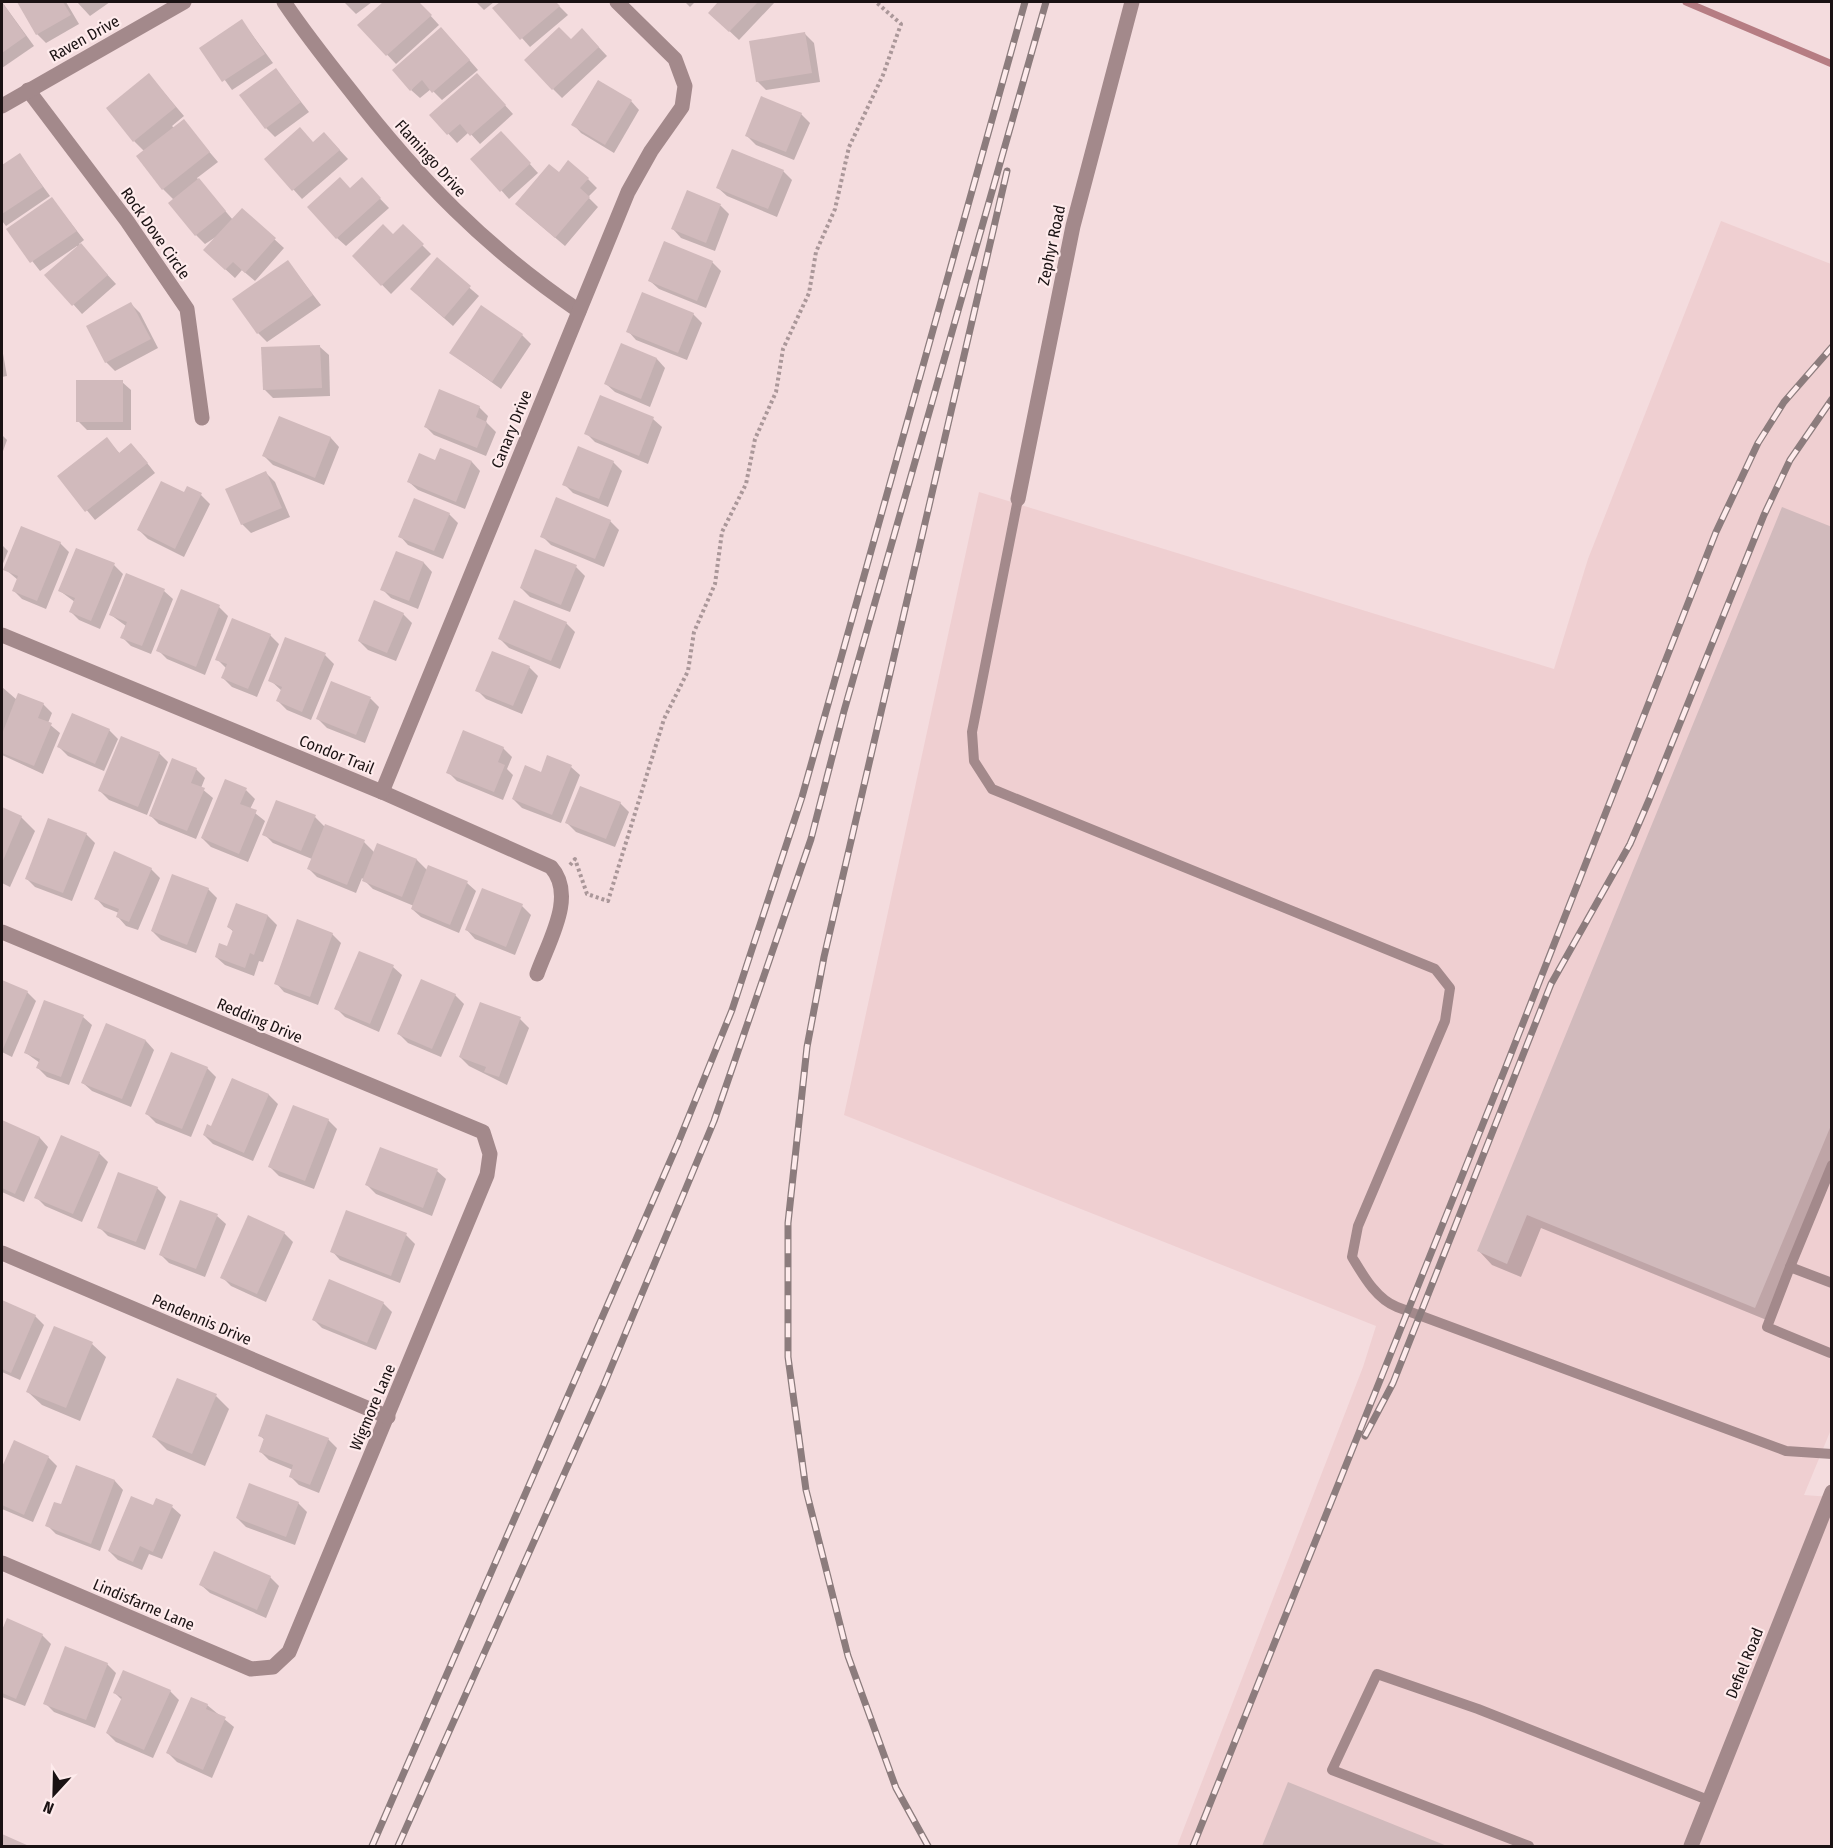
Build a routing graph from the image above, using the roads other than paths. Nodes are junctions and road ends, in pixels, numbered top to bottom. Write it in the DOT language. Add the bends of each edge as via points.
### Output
graph roads {
  1 [pos="184,2"];
  2 [pos="284,2"];
  3 [pos="617,2"];
  4 [pos="1132,2"];
  5 [pos="28,90"];
  6 [pos="2,106"];
  7 [pos="579,311"];
  8 [pos="202,418"];
  9 [pos="1018,499"];
  10 [pos="2,635"];
  11 [pos="382,792"];
  12 [pos="2,932"];
  13 [pos="537,974"];
  14 [pos="490,1154"];
  15 [pos="1832,1165"];
  16 [pos="2,1253"];
  17 [pos="1790,1268"];
  18 [pos="1832,1283"];
  19 [pos="1830,1353"];
  20 [pos="388,1417"];
  21 [pos="1832,1454"];
  22 [pos="1832,1492"];
  23 [pos="2,1563"];
  24 [pos="273,1667"];
  25 [pos="1708,1800"];
  26 [pos="1529,1846"];
  27 [pos="1691,1846"];
  1 -- 5 [label="street, Raven Drive"];
  2 -- 7 [label="street, Flamingo Drive" via="371,117 458,215 503,256"];
  3 -- 7 [label="street, Canary Drive" via="675,59 685,86 682,106 628,192"];
  4 -- 9 [label="street, Zephyr Road" via="1073,226"];
  5 -- 6 [label="street, Raven Drive"];
  5 -- 8 [label="street, Rock Dove Circle" via="127,221 187,309"];
  7 -- 11 [label="street, Canary Drive"];
  9 -- 21 [label="lane" via="972,732 974,761 992,789 1435,969 1450,988 1445,1021 1358,1226 1352,1257 1366,1281 1397,1307 1786,1451"];
  10 -- 11 [label="street, Condor Trail"];
  11 -- 13 [label="street, Condor Trail" via="541,861 559,875 564,890 561,907"];
  12 -- 14 [label="street, Redding Drive" via="483,1132"];
  14 -- 20 [label="street, Wigmore Lane" via="487,1175"];
  15 -- 17 [label="lane"];
  16 -- 20 [label="street, Pendennis Drive"];
  17 -- 18 [label="lane"];
  17 -- 19 [label="lane" via="1767,1327"];
  20 -- 24 [label="street, Wigmore Lane" via="289,1652"];
  22 -- 25 [label="street, Defiel Road"];
  23 -- 24 [label="street, Lindisfarne Lane" via="251,1669"];
  25 -- 26 [label="lane" via="1479,1709 1377,1674 1332,1770"];
  25 -- 27 [label="street, Defiel Road"];
}
